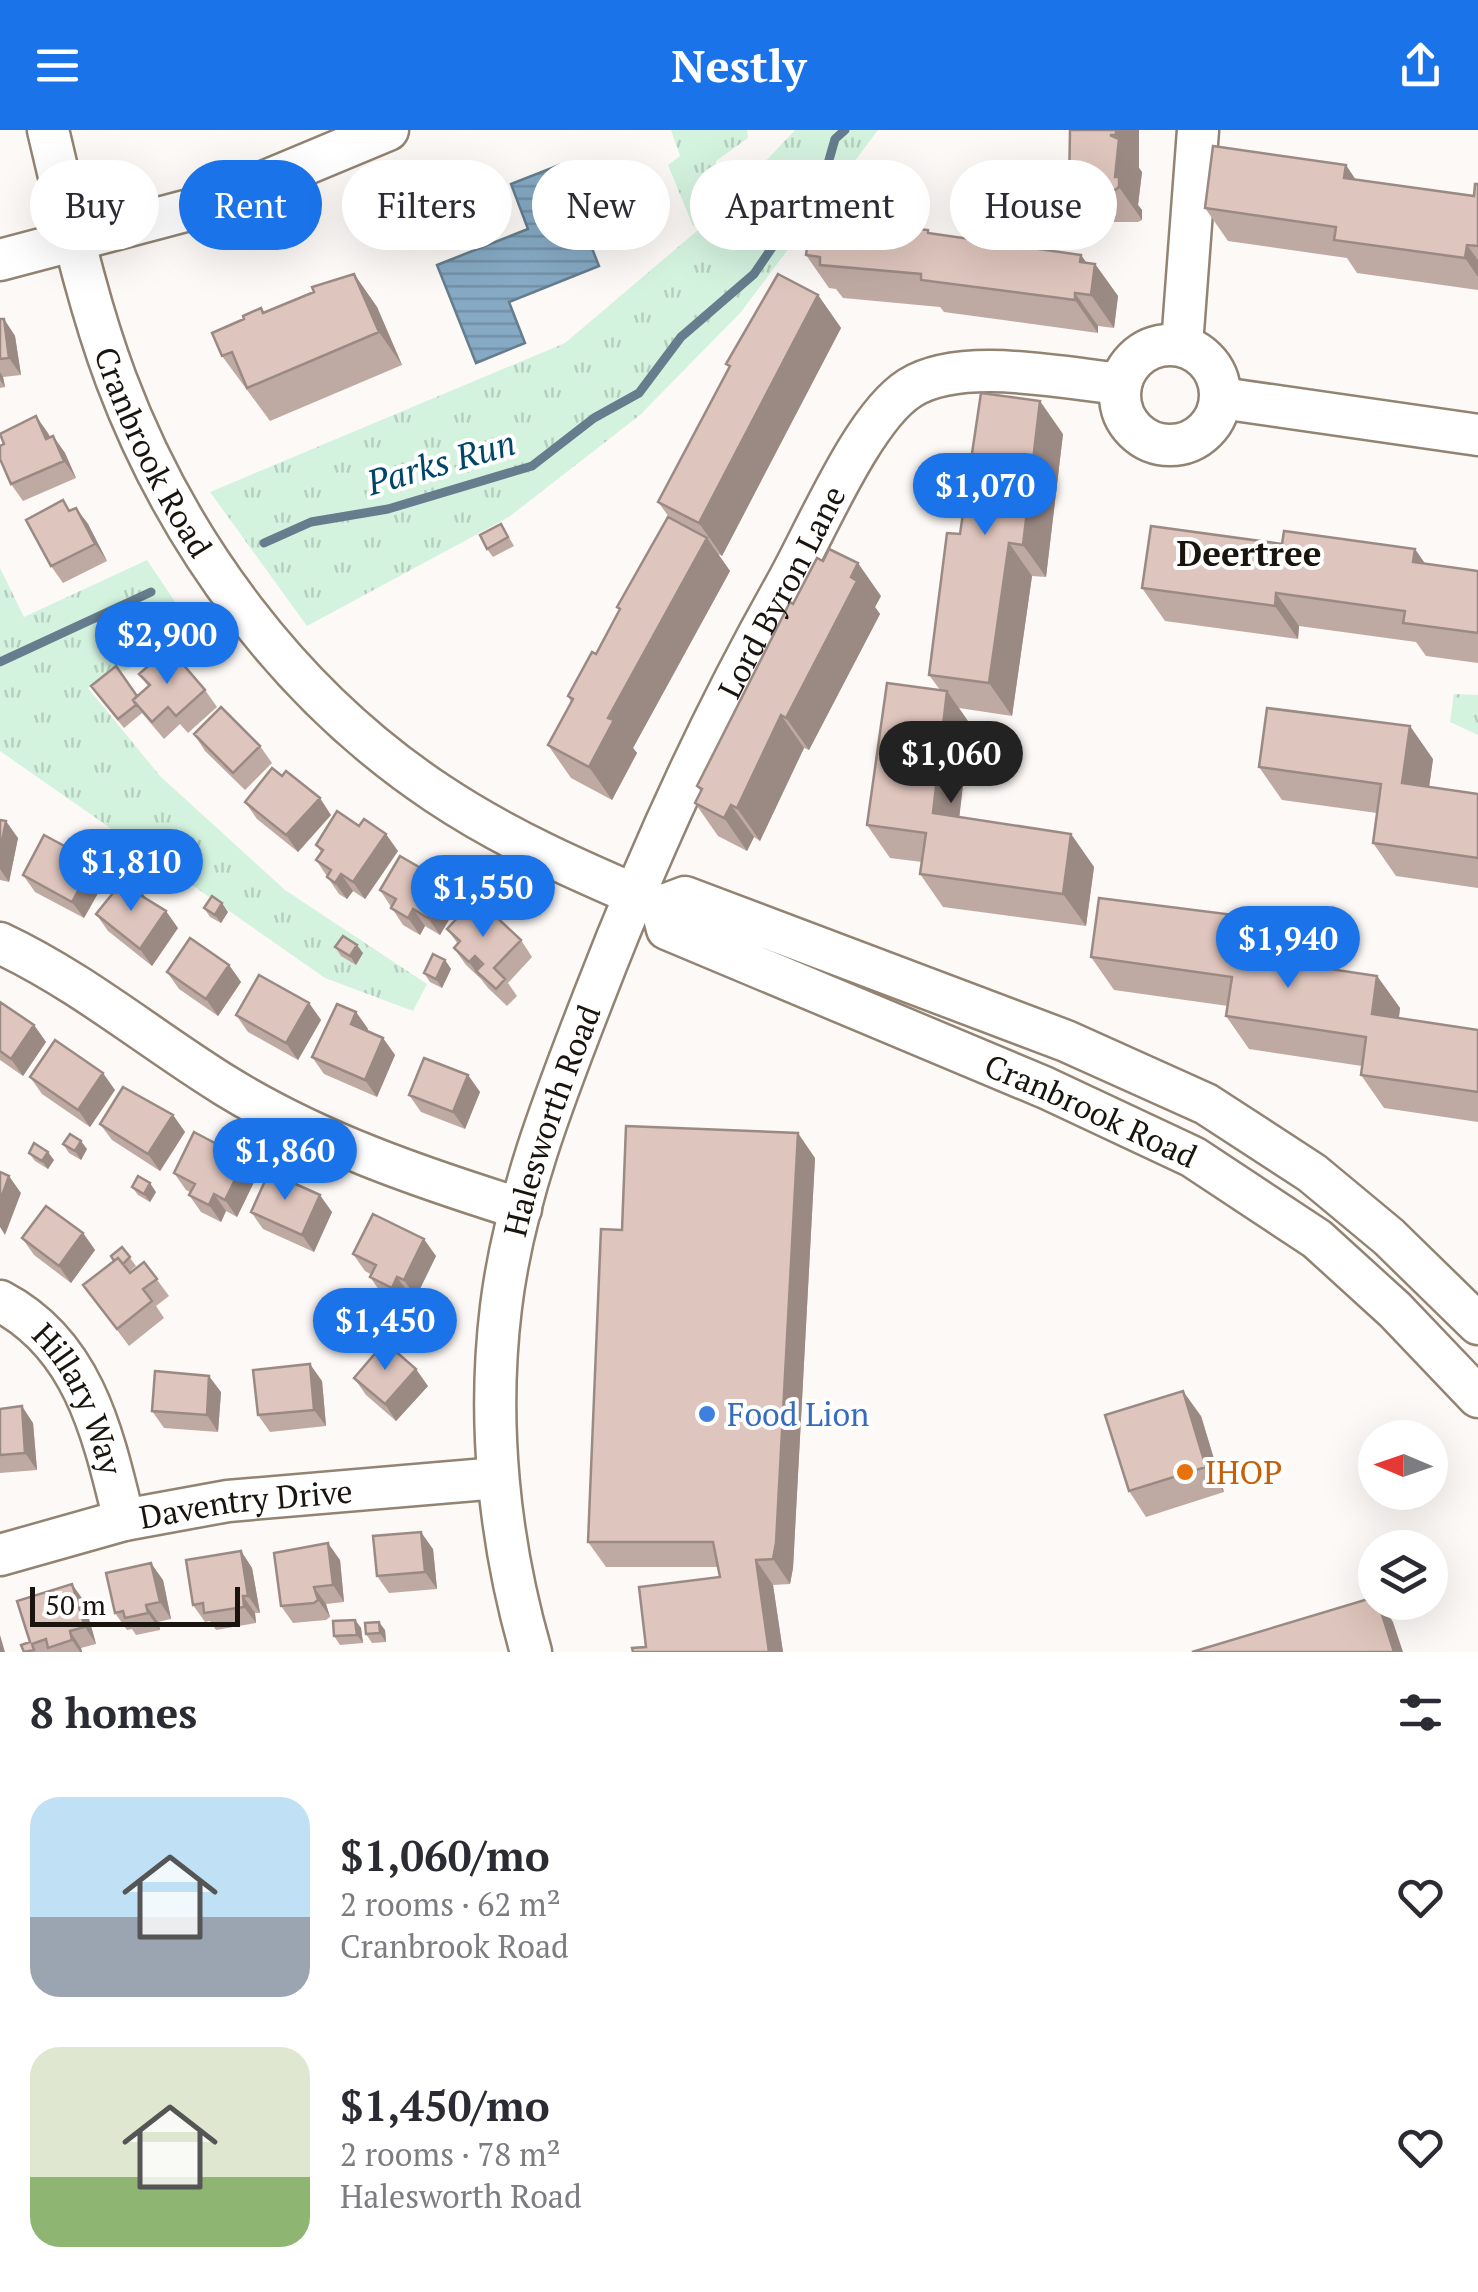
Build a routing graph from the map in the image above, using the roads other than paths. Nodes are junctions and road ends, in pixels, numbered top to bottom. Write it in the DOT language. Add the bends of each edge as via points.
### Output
graph roads {
  1 [pos="48,130"];
  2 [pos="388,130"];
  3 [pos="1198,130"];
  4 [pos="55,160"];
  5 [pos="159,219"];
  6 [pos="44,250"];
  7 [pos="77,250"];
  8 [pos="0,260"];
  9 [pos="1182,345"];
  10 [pos="1120,384"];
  11 [pos="1221,398"];
  12 [pos="1478,435"];
  13 [pos="647,900"];
  14 [pos="0,943"];
  15 [pos="521,1209"];
  16 [pos="0,1301"];
  17 [pos="1478,1324"];
  18 [pos="1478,1397"];
  19 [pos="498,1478"];
  20 [pos="124,1520"];
  21 [pos="0,1554"];
  22 [pos="531,1652"];
  1 -- 4 [label="street, Cranbrook Road"];
  2 -- 5 [label="street"];
  3 -- 9 [label="street"];
  6 -- 8 [label="street"];
  7 -- 13 [label="street, Cranbrook Road" via="101,337 145,449 176,512 245,612 341,716 416,778 521,842"];
  9 -- 10 [label="street" via="1161,344 1139,354"];
  9 -- 11 [label="street" via="1210,364"];
  10 -- 11 [label="street" via="1128,424 1166,446 1201,436"];
  10 -- 13 [label="street, Lord Byron Lane" via="956,373 928,378 884,411 656,838"];
  11 -- 12 [label="street"];
  13 -- 15 [label="street, Halesworth Road" via="556,1093"];
  13 -- 17 [label="street, Cranbrook Road" via="684,897 1066,1041 1206,1104 1312,1173"];
  13 -- 18 [label="street, Cranbrook Road" via="667,930 1098,1110 1232,1180 1317,1239"];
  14 -- 15 [label="street" via="44,964 290,1122 435,1182"];
  15 -- 19 [label="street, Halesworth Road" via="501,1306"];
  16 -- 20 [label="street, Hillary Way" via="48,1336 78,1376 100,1423"];
  19 -- 20 [label="street, Daventry Drive" via="228,1501"];
  19 -- 22 [label="street, Halesworth Road"];
  20 -- 21 [label="street, Daventry Drive"];
}
